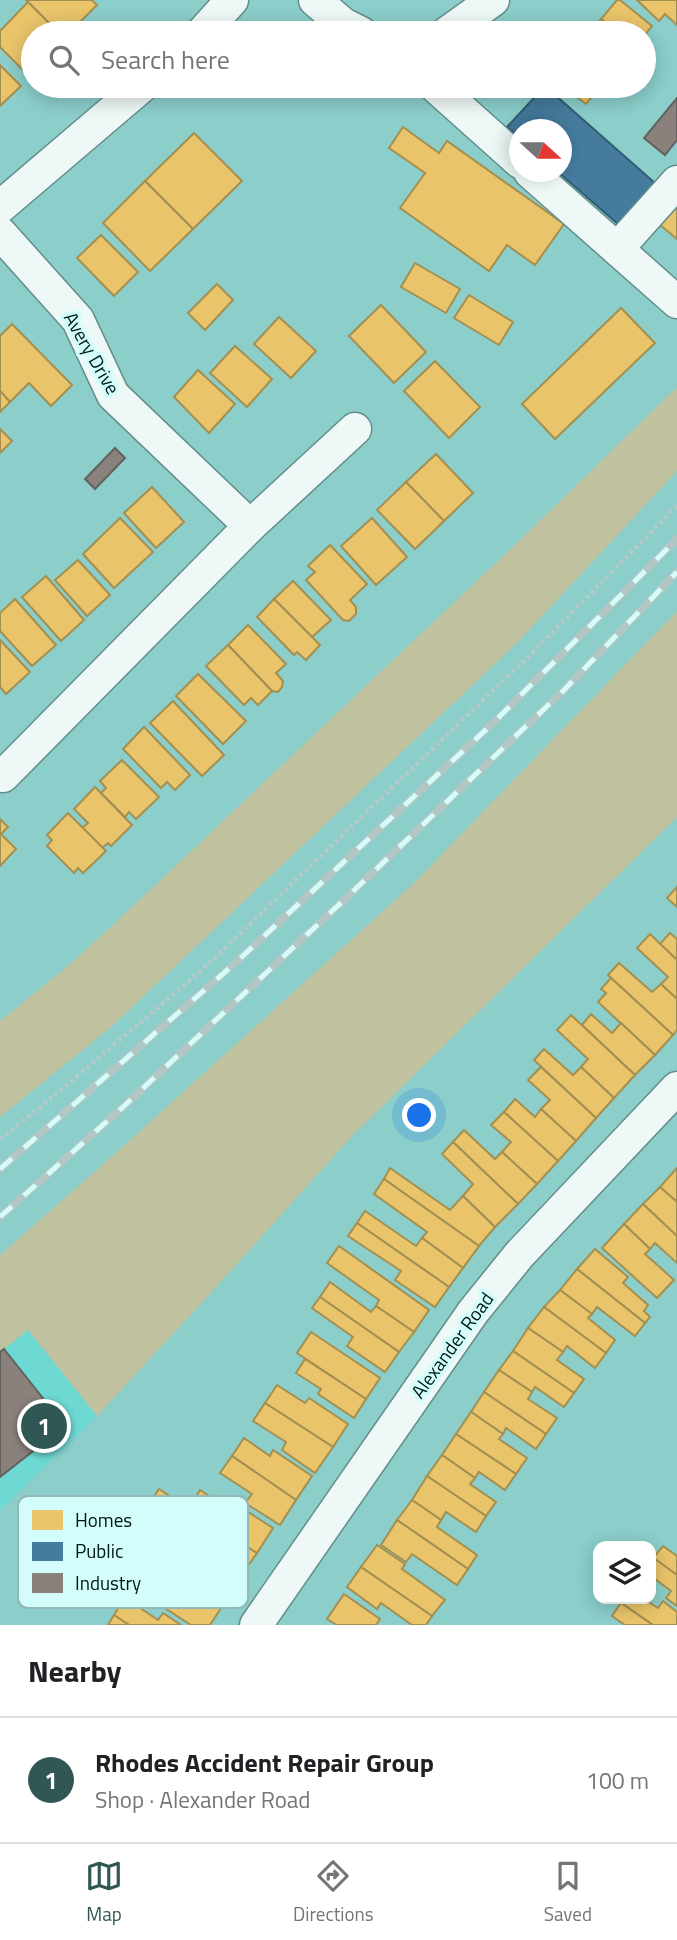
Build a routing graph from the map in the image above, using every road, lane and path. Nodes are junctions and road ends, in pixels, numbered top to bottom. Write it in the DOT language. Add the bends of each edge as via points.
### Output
graph roads {
  1 [pos="232,0"];
  2 [pos="315,0"];
  3 [pos="492,0"];
  4 [pos="213,21"];
  5 [pos="339,21"];
  6 [pos="463,21"];
  7 [pos="128,98"];
  8 [pos="448,98"];
  9 [pos="509,152"];
  10 [pos="541,182"];
  11 [pos="677,182"];
  12 [pos="0,207"];
  13 [pos="0,233"];
  14 [pos="617,249"];
  15 [pos="677,302"];
  16 [pos="355,429"];
  17 [pos="677,506"];
  18 [pos="250,526"];
  19 [pos="3,776"];
  20 [pos="677,1088"];
  21 [pos="0,1139"];
  22 [pos="256,1625"];
  1 -- 4 [label="street"];
  2 -- 5 [label="street"];
  3 -- 6 [label="street"];
  7 -- 12 [label="street"];
  8 -- 9 [label="street"];
  10 -- 14 [label="street"];
  11 -- 14 [label="street"];
  13 -- 18 [label="street, Avery Drive" via="78,320 113,395"];
  14 -- 15 [label="street"];
  16 -- 18 [label="street"];
  17 -- 21 [label="path" via="528,657 202,970"];
  18 -- 19 [label="street"];
  20 -- 22 [label="street, Alexander Road" via="519,1255 473,1312"];
}
